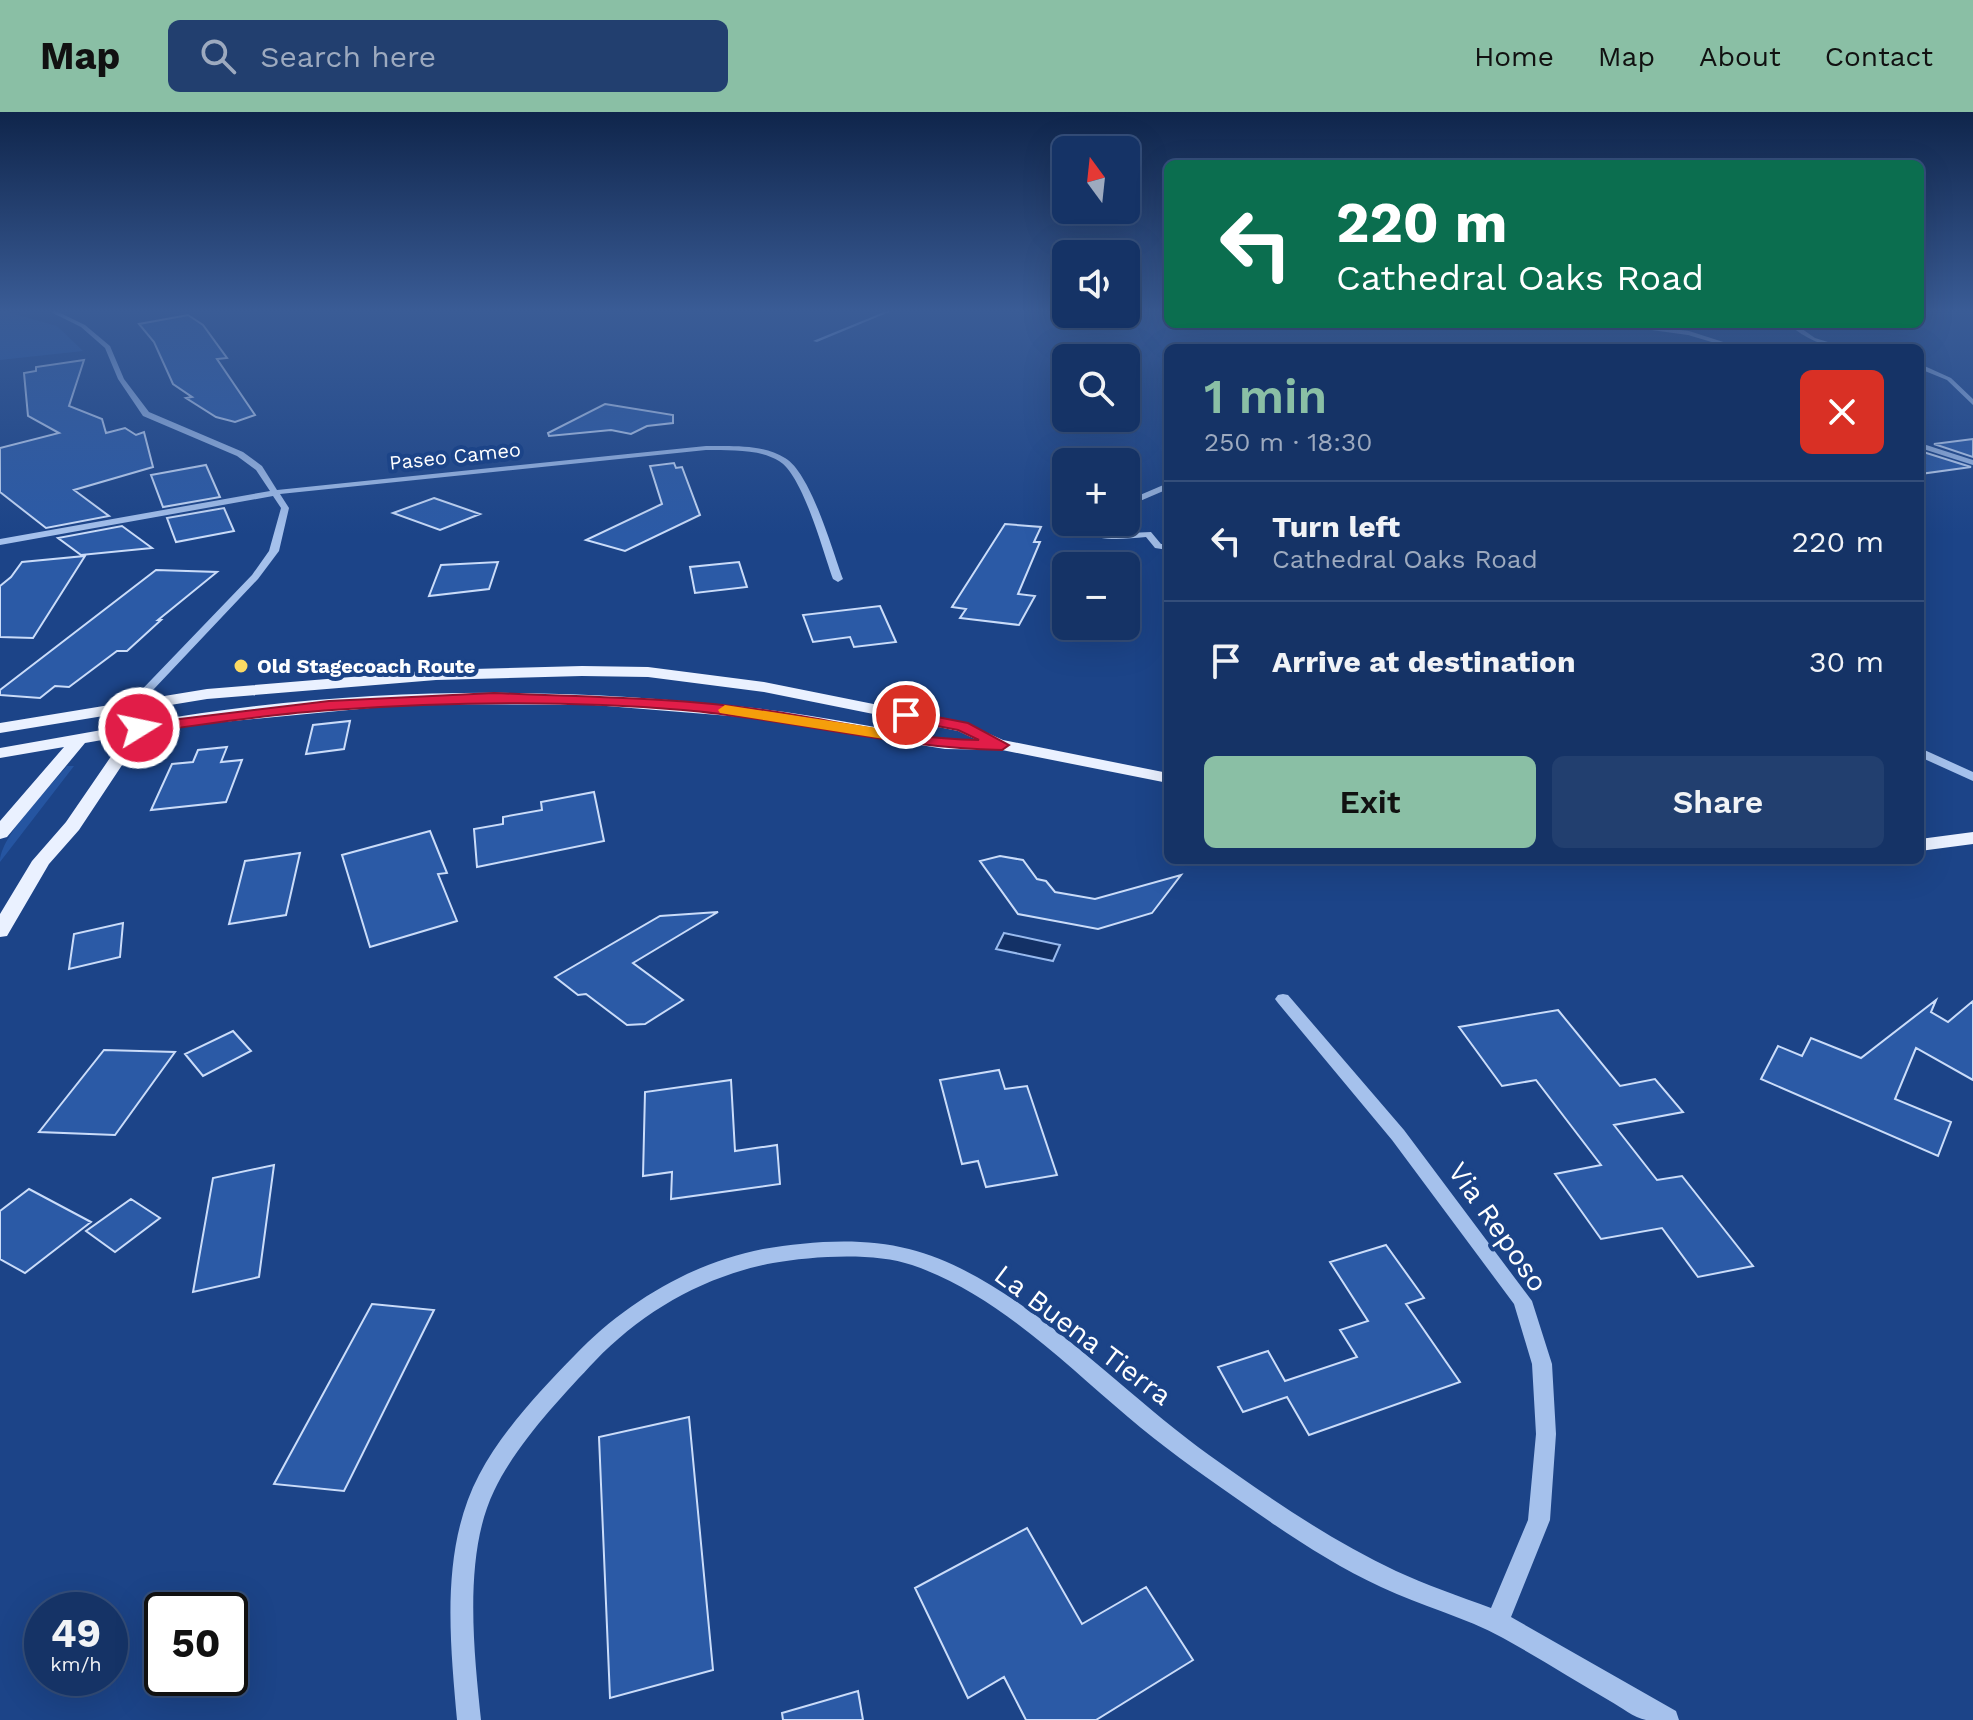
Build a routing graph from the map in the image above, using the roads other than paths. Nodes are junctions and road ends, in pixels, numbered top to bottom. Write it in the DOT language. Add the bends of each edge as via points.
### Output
graph roads {
  1 [pos="125,385"];
  2 [pos="1955,385"];
  3 [pos="1973,403"];
  4 [pos="1924,446"];
  5 [pos="1973,463"];
  6 [pos="1164,488"];
  7 [pos="278,492"];
  8 [pos="1140,498"];
  9 [pos="1140,534"];
  10 [pos="0,542"];
  11 [pos="1164,547"];
  12 [pos="838,579"];
  13 [pos="132,706"];
  14 [pos="0,728"];
  15 [pos="139,728"];
  16 [pos="77,739"];
  17 [pos="1002,745"];
  18 [pos="0,753"];
  19 [pos="1924,754"];
  20 [pos="1164,777"];
  21 [pos="1973,777"];
  22 [pos="0,833"];
  23 [pos="1973,838"];
  24 [pos="1924,844"];
  25 [pos="0,931"];
  26 [pos="1283,999"];
  27 [pos="1497,1622"];
  28 [pos="469,1720"];
  29 [pos="1667,1720"];
  1 -- 7 [label="street" via="146,414 240,454"];
  2 -- 3 [label="street"];
  4 -- 5 [label="street"];
  6 -- 8 [label="street"];
  7 -- 10 [label="street, Paseo Cameo"];
  7 -- 12 [label="street, Paseo Cameo" via="706,448 744,449 790,465"];
  7 -- 13 [label="street" via="285,508 274,551"];
  9 -- 11 [label="street"];
  13 -- 14 [label="main road"];
  13 -- 15 [label="main road"];
  13 -- 16 [label="main road"];
  13 -- 17 [label="main road" via="207,694 436,675 648,672 764,687 963,727"];
  15 -- 16 [label="main road"];
  15 -- 17 [label="main road" via="329,705 494,698 680,705 945,744"];
  15 -- 25 [label="main road" via="73,826 41,861"];
  16 -- 18 [label="main road"];
  16 -- 22 [label="main road"];
  17 -- 20 [label="main road"];
  19 -- 21 [label="street"];
  23 -- 24 [label="main road"];
  26 -- 27 [label="street, Via Reposo" via="1398,1135 1522,1301 1542,1364 1546,1434 1539,1520"];
  27 -- 28 [label="street, La Buena Tierra" via="1371,1570 1201,1462 1034,1327 967,1282 913,1257 812,1249 750,1257 691,1277 568,1372 499,1461 478,1503 464,1562 460,1622"];
  27 -- 29 [label="street, La Buena Tierra"];
}
